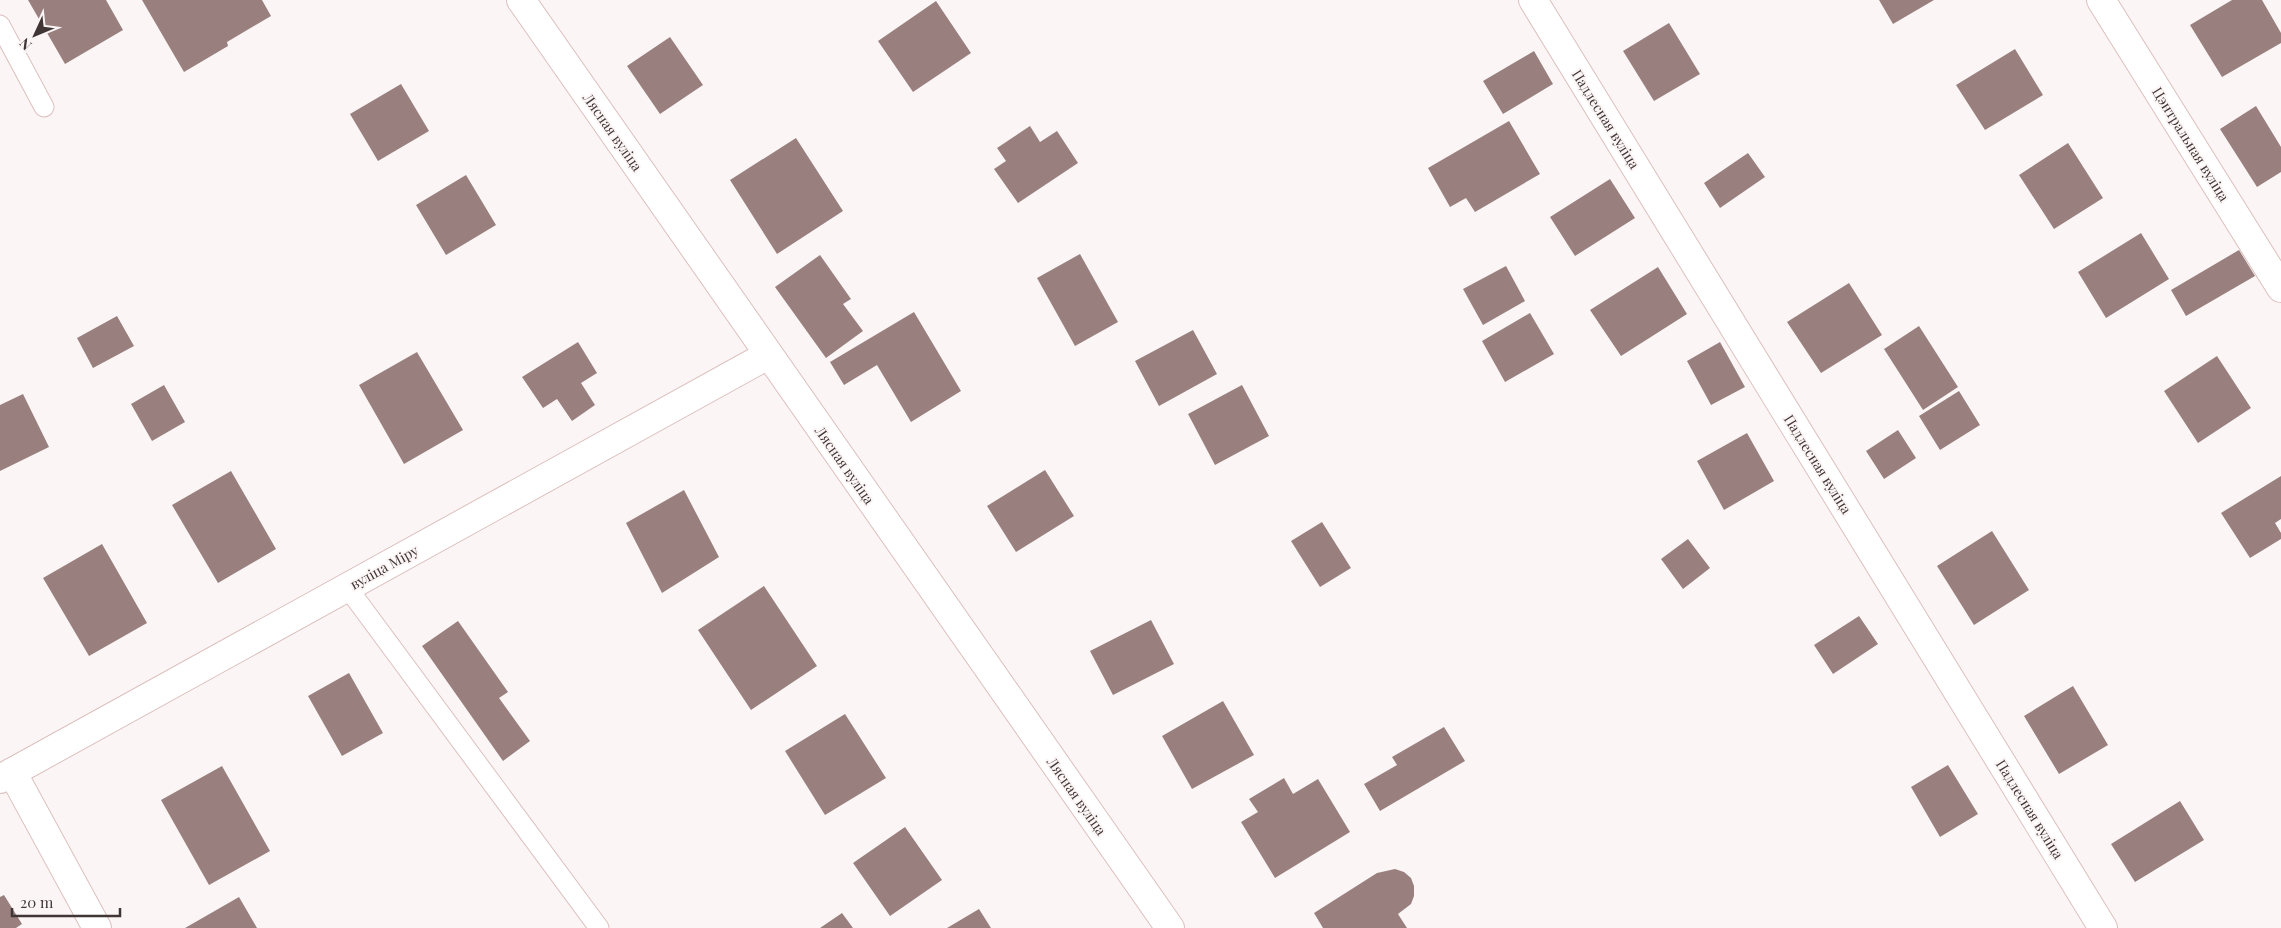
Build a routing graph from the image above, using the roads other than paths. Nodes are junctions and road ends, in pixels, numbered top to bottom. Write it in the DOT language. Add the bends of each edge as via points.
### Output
graph roads {
  1 [pos="521,0"];
  2 [pos="1533,0"];
  3 [pos="2101,0"];
  4 [pos="0,25"];
  5 [pos="44,107"];
  6 [pos="2281,288"];
  7 [pos="768,355"];
  8 [pos="347,587"];
  9 [pos="6,776"];
  10 [pos="97,928"];
  11 [pos="599,928"];
  12 [pos="1170,928"];
  13 [pos="2103,928"];
  1 -- 7 [label="street, Лясная вуліца"];
  2 -- 13 [label="street, Падлесная вуліца"];
  3 -- 6 [label="street, Цэнтральная вуліца"];
  4 -- 5 [label="lane"];
  7 -- 8 [label="street, вуліца Міру"];
  7 -- 12 [label="street, Лясная вуліца"];
  8 -- 9 [label="street, вуліца Міру"];
  8 -- 11 [label="lane"];
  9 -- 10 [label="street"];
}
